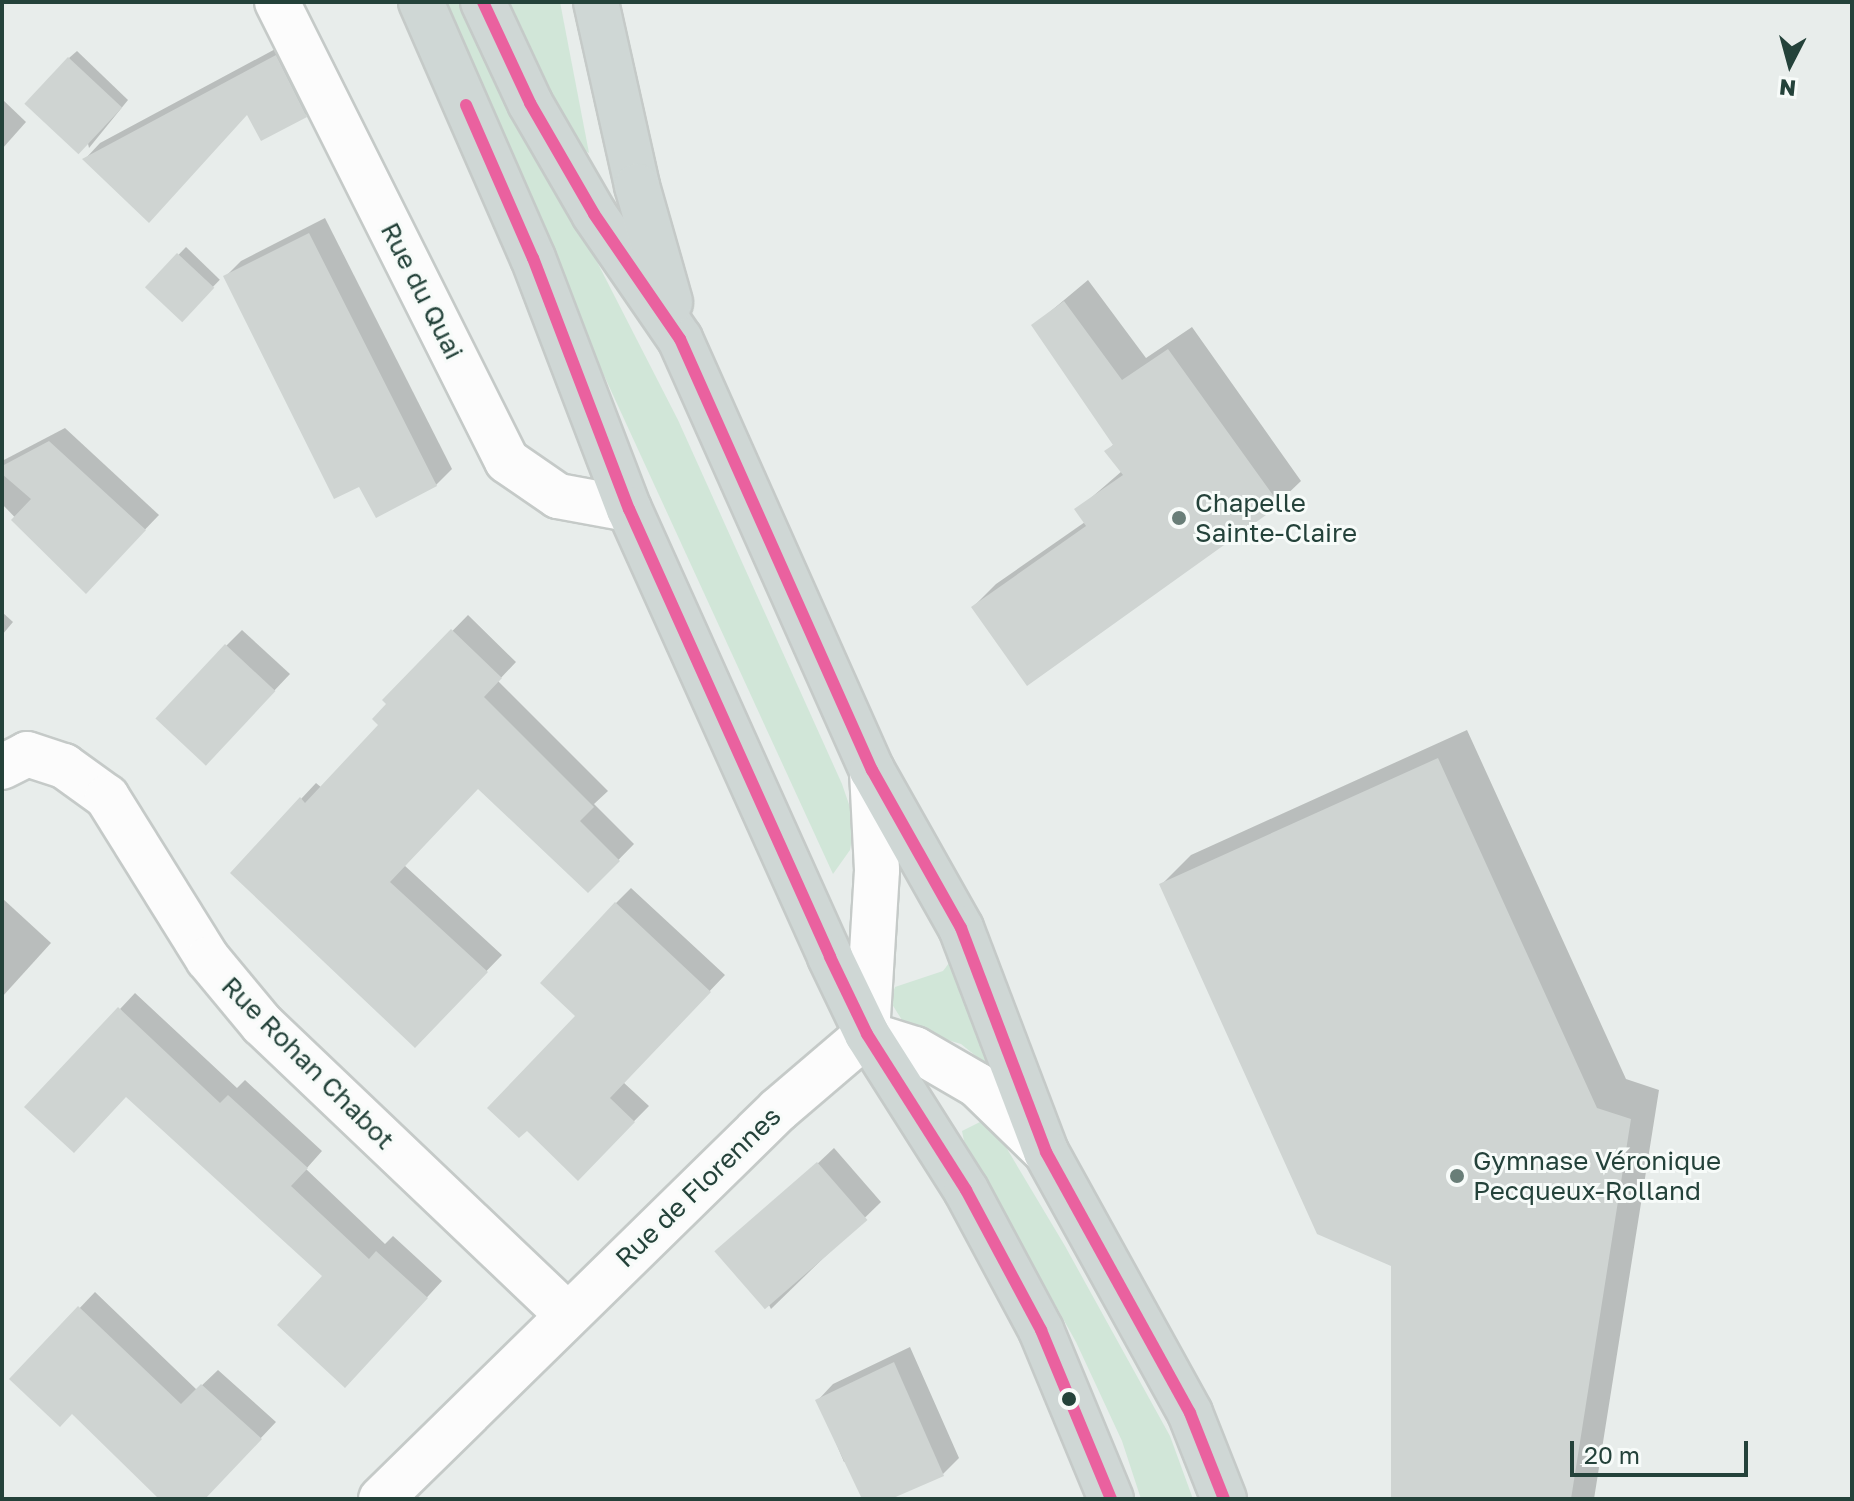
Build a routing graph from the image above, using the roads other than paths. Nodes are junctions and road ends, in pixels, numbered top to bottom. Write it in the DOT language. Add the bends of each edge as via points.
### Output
graph roads {
  1 [pos="277,2"];
  2 [pos="421,2"];
  3 [pos="483,2"];
  4 [pos="596,2"];
  5 [pos="680,339"];
  6 [pos="629,509"];
  7 [pos="2,767"];
  8 [pos="872,770"];
  9 [pos="867,1034"];
  10 [pos="1046,1152"];
  11 [pos="566,1313"];
  12 [pos="381,1499"];
  13 [pos="1111,1499"];
  14 [pos="1224,1499"];
  1 -- 6 [label="street, Rue du Quai" via="507,461 558,496"];
  2 -- 6 [label="main road" via="533,258"];
  3 -- 5 [label="main road" via="530,103 594,214"];
  4 -- 5 [label="main road" via="637,186"];
  5 -- 8 [label="main road"];
  6 -- 9 [label="main road"];
  7 -- 11 [label="street, Rue Rohan Chabot" via="27,754 64,766 107,797 208,959 262,1024"];
  8 -- 9 [label="street" via="877,870"];
  8 -- 10 [label="main road" via="961,928"];
  9 -- 10 [label="street" via="915,1049 977,1085"];
  9 -- 11 [label="street, Rue de Florennes" via="778,1110"];
  9 -- 13 [label="main road" via="951,1165 1041,1330"];
  10 -- 14 [label="main road" via="1190,1413"];
  11 -- 12 [label="street, Rue de Florennes"];
}
